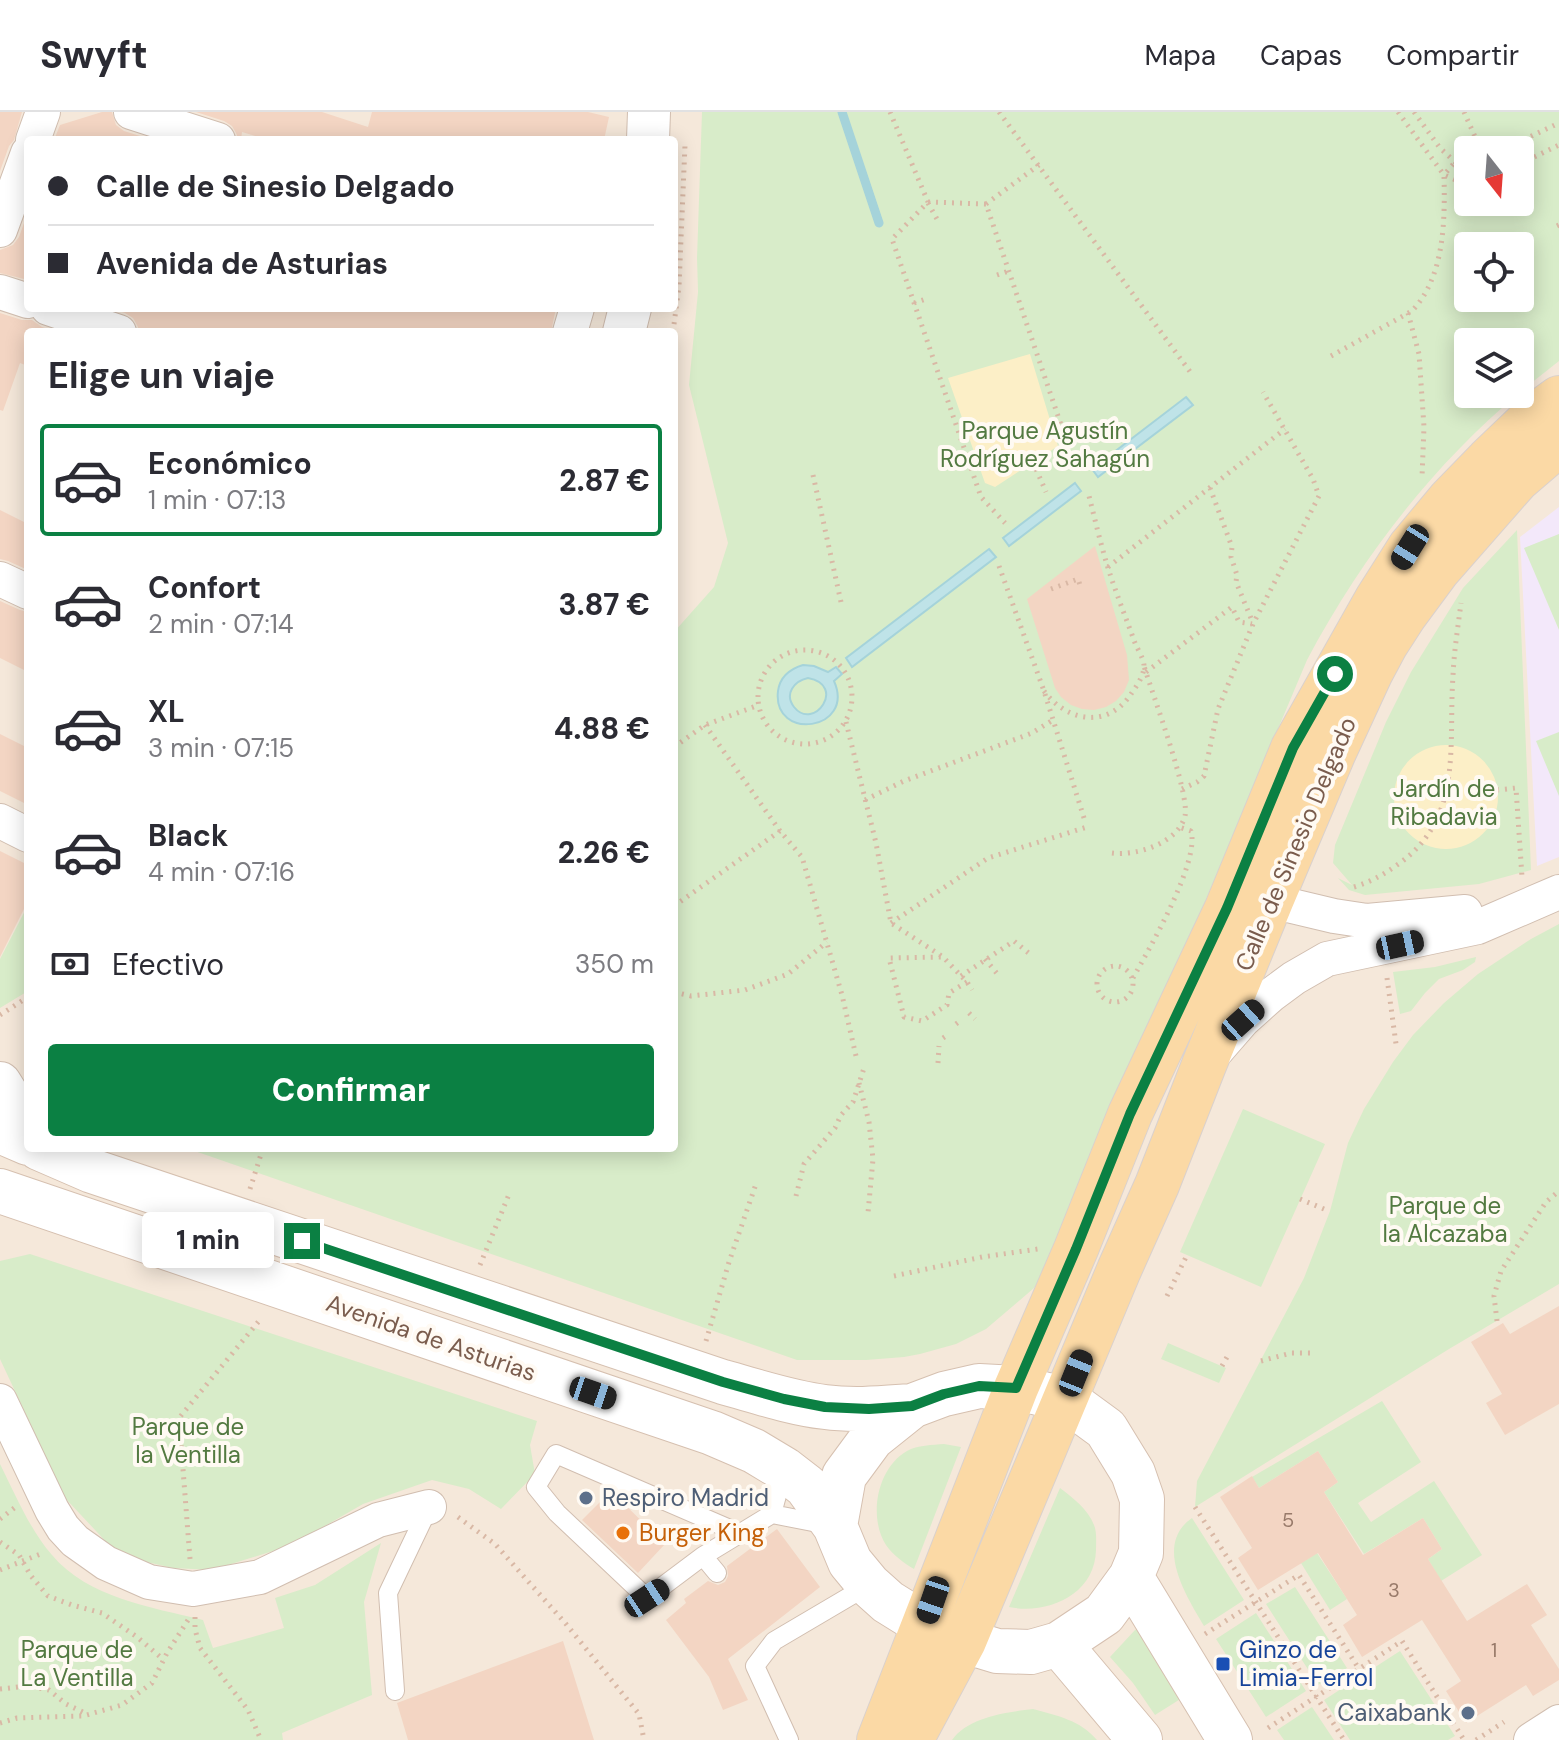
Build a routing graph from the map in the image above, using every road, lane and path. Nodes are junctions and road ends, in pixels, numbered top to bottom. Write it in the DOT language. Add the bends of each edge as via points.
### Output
graph roads {
  1 [pos="43,112"];
  2 [pos="131,112"];
  3 [pos="649,112"];
  4 [pos="890,112"];
  5 [pos="999,112"];
  6 [pos="1398,112"];
  7 [pos="1414,112"];
  8 [pos="1464,112"];
  9 [pos="1559,123"];
  10 [pos="34,136"];
  11 [pos="206,136"];
  12 [pos="665,136"];
  13 [pos="1475,136"];
  14 [pos="1532,136"];
  15 [pos="1559,145"];
  16 [pos="1534,157"];
  17 [pos="1454,161"];
  18 [pos="1454,163"];
  19 [pos="24,164"];
  20 [pos="1039,165"];
  21 [pos="1444,175"];
  22 [pos="1454,179"];
  23 [pos="928,202"];
  24 [pos="986,204"];
  25 [pos="937,219"];
  26 [pos="0,230"];
  27 [pos="1009,271"];
  28 [pos="678,274"];
  29 [pos="997,275"];
  30 [pos="0,292"];
  31 [pos="678,294"];
  32 [pos="929,298"];
  33 [pos="24,300"];
  34 [pos="914,303"];
  35 [pos="60,312"];
  36 [pos="1408,313"];
  37 [pos="107,328"];
  38 [pos="1331,356"];
  39 [pos="1191,373"];
  40 [pos="1263,392"];
  41 [pos="1559,398"];
  42 [pos="1285,429"];
  43 [pos="1552,453"];
  44 [pos="1033,462"];
  45 [pos="1076,469"];
  46 [pos="813,475"];
  47 [pos="1210,488"];
  48 [pos="1424,491"];
  49 [pos="1046,492"];
  50 [pos="1089,496"];
  51 [pos="1005,523"];
  52 [pos="999,566"];
  53 [pos="1108,567"];
  54 [pos="0,579"];
  55 [pos="1080,585"];
  56 [pos="1051,589"];
  57 [pos="24,590"];
  58 [pos="841,602"];
  59 [pos="1461,602"];
  60 [pos="1253,624"];
  61 [pos="1145,669"];
  62 [pos="1044,691"];
  63 [pos="759,705"];
  64 [pos="1053,720"];
  65 [pos="846,721"];
  66 [pos="705,725"];
  67 [pos="678,744"];
  68 [pos="1182,789"];
  69 [pos="1497,790"];
  70 [pos="865,800"];
  71 [pos="1084,818"];
  72 [pos="0,821"];
  73 [pos="1087,827"];
  74 [pos="1179,827"];
  75 [pos="780,831"];
  76 [pos="24,833"];
  77 [pos="1112,853"];
  78 [pos="1522,873"];
  79 [pos="1343,887"];
  80 [pos="1559,892"];
  81 [pos="1271,901"];
  82 [pos="678,903"];
  83 [pos="1525,907"];
  84 [pos="1227,908"];
  85 [pos="891,923"];
  86 [pos="827,942"];
  87 [pos="1031,955"];
  88 [pos="943,957"];
  89 [pos="985,959"];
  90 [pos="1386,975"];
  91 [pos="961,976"];
  92 [pos="1000,977"];
  93 [pos="1133,978"];
  94 [pos="967,982"];
  95 [pos="972,990"];
  96 [pos="678,993"];
  97 [pos="24,1000"];
  98 [pos="969,1013"];
  99 [pos="0,1015"];
  100 [pos="975,1019"];
  101 [pos="949,1034"];
  102 [pos="943,1038"];
  103 [pos="1396,1044"];
  104 [pos="939,1046"];
  105 [pos="856,1056"];
  106 [pos="938,1063"];
  107 [pos="865,1065"];
  108 [pos="1204,1065"];
  109 [pos="0,1066"];
  110 [pos="24,1075"];
  111 [pos="0,1083"];
  112 [pos="859,1083"];
  113 [pos="0,1131"];
  114 [pos="24,1132"];
  115 [pos="24,1141"];
  116 [pos="24,1148"];
  117 [pos="48,1152"];
  118 [pos="262,1152"];
  119 [pos="0,1175"];
  120 [pos="756,1184"];
  121 [pos="250,1189"];
  122 [pos="0,1191"];
  123 [pos="1559,1191"];
  124 [pos="510,1192"];
  125 [pos="796,1196"];
  126 [pos="1300,1199"];
  127 [pos="1324,1209"];
  128 [pos="868,1213"];
  129 [pos="1046,1247"];
  130 [pos="1187,1255"];
  131 [pos="480,1265"];
  132 [pos="894,1276"];
  133 [pos="1167,1296"];
  134 [pos="259,1321"];
  135 [pos="1497,1321"];
  136 [pos="705,1342"];
  137 [pos="1312,1353"];
  138 [pos="1227,1357"];
  139 [pos="1261,1361"];
  140 [pos="1222,1366"];
  141 [pos="1016,1388"];
  142 [pos="1065,1399"];
  143 [pos="0,1401"];
  144 [pos="912,1406"];
  145 [pos="784,1469"];
  146 [pos="429,1507"];
  147 [pos="1195,1507"];
  148 [pos="772,1514"];
  149 [pos="835,1526"];
  150 [pos="739,1533"];
  151 [pos="0,1542"];
  152 [pos="48,1550"];
  153 [pos="703,1556"];
  154 [pos="23,1562"];
  155 [pos="0,1570"];
  156 [pos="717,1573"];
  157 [pos="1131,1577"];
  158 [pos="869,1585"];
  159 [pos="193,1589"];
  160 [pos="1255,1602"];
  161 [pos="944,1633"];
  162 [pos="1201,1637"];
  163 [pos="1059,1644"];
  164 [pos="164,1660"];
  165 [pos="1359,1669"];
  166 [pos="0,1689"];
  167 [pos="395,1691"];
  168 [pos="1316,1698"];
  169 [pos="88,1714"];
  170 [pos="1559,1722"];
  171 [pos="0,1723"];
  172 [pos="1249,1734"];
  173 [pos="261,1740"];
  174 [pos="644,1740"];
  175 [pos="789,1740"];
  176 [pos="879,1740"];
  177 [pos="911,1740"];
  178 [pos="1140,1740"];
  179 [pos="1344,1740"];
  180 [pos="1464,1740"];
  181 [pos="1531,1740"];
  1 -- 10 [label="street"];
  2 -- 11 [label="street"];
  3 -- 12 [label="street"];
  4 -- 23 [label="path"];
  5 -- 20 [label="path"];
  6 -- 21 [label="path"];
  7 -- 17 [label="path"];
  8 -- 13 [label="path"];
  9 -- 14 [label="path"];
  15 -- 16 [label="path"];
  18 -- 21 [label="path"];
  19 -- 26 [label="street"];
  20 -- 24 [label="path"];
  20 -- 39 [label="path"];
  21 -- 22 [label="path"];
  21 -- 36 [label="path" via="1438,255 1431,281"];
  23 -- 24 [label="path"];
  23 -- 25 [label="path"];
  23 -- 34 [label="path" via="892,239"];
  24 -- 27 [label="path"];
  27 -- 29 [label="path"];
  27 -- 45 [label="path"];
  28 -- 31 [label="path"];
  30 -- 33 [label="street"];
  32 -- 34 [label="path"];
  34 -- 51 [label="path" via="981,497"];
  35 -- 37 [label="street"];
  36 -- 38 [label="path"];
  36 -- 48 [label="path" via="1419,354"];
  40 -- 42 [label="path"];
  41 -- 84 [label="main road, Calle de Sinesio Delgado" via="1488,460 1410,547 1293,748"];
  42 -- 47 [label="path"];
  42 -- 60 [label="path" via="1319,496"];
  43 -- 81 [label="main road, Calle de Sinesio Delgado" via="1517,480 1438,570 1386,644"];
  44 -- 49 [label="path"];
  46 -- 58 [label="path"];
  47 -- 53 [label="path"];
  47 -- 60 [label="path"];
  50 -- 53 [label="path"];
  52 -- 62 [label="path"];
  53 -- 61 [label="path"];
  54 -- 57 [label="street"];
  55 -- 56 [label="path" via="1078,579"];
  59 -- 79 [label="path" via="1452,746 1440,813 1430,833 1404,860 1371,882"];
  60 -- 61 [label="path" via="1239,622 1232,607"];
  60 -- 68 [label="path" via="1215,719 1204,776"];
  61 -- 62 [label="path" via="1128,700 1101,715 1074,716"];
  61 -- 68 [label="path"];
  62 -- 64 [label="path"];
  63 -- 65 [label="path" via="774,731 801,744 831,736"];
  63 -- 65 [label="path" via="763,674 773,662 786,653 817,651 832,657 851,683"];
  63 -- 66 [label="path"];
  64 -- 70 [label="path"];
  64 -- 71 [label="path"];
  65 -- 70 [label="path"];
  66 -- 67 [label="path"];
  66 -- 75 [label="path"];
  68 -- 74 [label="path" via="1185,815"];
  69 -- 78 [label="path" via="1516,788"];
  70 -- 85 [label="path"];
  72 -- 76 [label="street"];
  73 -- 85 [label="path" via="988,858"];
  74 -- 77 [label="path" via="1146,849"];
  74 -- 93 [label="path" via="1191,831 1193,838 1185,874"];
  75 -- 82 [label="path"];
  75 -- 86 [label="path" via="802,857"];
  80 -- 83 [label="street"];
  81 -- 83 [label="street" via="1367,921"];
  81 -- 84 [label="street"];
  81 -- 108 [label="main road, Calle de Sinesio Delgado"];
  83 -- 108 [label="street" via="1478,927 1327,959 1271,995"];
  84 -- 141 [label="main road, Calle de Sinesio Delgado" via="1130,1114"];
  85 -- 88 [label="path"];
  86 -- 96 [label="path" via="788,974 745,990"];
  86 -- 105 [label="path"];
  87 -- 89 [label="path" via="1014,941"];
  88 -- 91 [label="path"];
  88 -- 94 [label="path" via="889,958 904,1017 922,1021 947,1005 949,993"];
  89 -- 91 [label="path"];
  89 -- 92 [label="path"];
  90 -- 103 [label="path"];
  91 -- 94 [label="path"];
  93 -- 93 [label="path" via="1112,966 1097,984 1109,1001 1123,1001 1130,995"];
  94 -- 95 [label="path"];
  97 -- 99 [label="path"];
  98 -- 100 [label="path"];
  101 -- 102 [label="path"];
  104 -- 106 [label="path"];
  107 -- 112 [label="path"];
  108 -- 142 [label="main road, Calle de Sinesio Delgado"];
  109 -- 110 [label="street"];
  111 -- 114 [label="street"];
  112 -- 125 [label="path" via="853,1102 804,1164"];
  112 -- 128 [label="path" via="873,1159"];
  113 -- 115 [label="main road"];
  116 -- 119 [label="street"];
  117 -- 144 [label="main road, Avenida de Asturias" via="723,1382 825,1407"];
  118 -- 121 [label="path"];
  120 -- 136 [label="path"];
  122 -- 145 [label="main road, Avenida de Asturias" via="712,1433"];
  123 -- 135 [label="path" via="1546,1202 1501,1271 1494,1296"];
  124 -- 131 [label="path"];
  126 -- 127 [label="path"];
  129 -- 132 [label="path"];
  130 -- 133 [label="path"];
  134 -- 159 [label="path" via="179,1418"];
  137 -- 139 [label="path"];
  138 -- 140 [label="path"];
  141 -- 142 [label="main road"];
  141 -- 144 [label="main road" via="979,1386"];
  141 -- 161 [label="main road, Calle de Sinesio Delgado" via="948,1558"];
  142 -- 157 [label="main road" via="1106,1429 1133,1473 1142,1499 1142,1527 1141,1553"];
  142 -- 161 [label="main road, Calle de Sinesio Delgado" via="1027,1487"];
  143 -- 159 [label="street" via="52,1510 75,1541 106,1563 149,1582"];
  144 -- 149 [label="main road" via="872,1438 844,1476"];
  145 -- 148 [label="lane"];
  145 -- 149 [label="main road, Avenida de Asturias" via="806,1486"];
  146 -- 159 [label="street" via="378,1520 260,1577"];
  146 -- 167 [label="lane" via="388,1593"];
  146 -- 174 [label="path" via="459,1517 495,1544 639,1714"];
  147 -- 160 [label="path"];
  148 -- 149 [label="lane"];
  148 -- 150 [label="lane"];
  149 -- 158 [label="main road" via="850,1562"];
  150 -- 153 [label="lane"];
  150 -- 153 [label="lane" via="556,1454 536,1487 647,1598"];
  151 -- 154 [label="path"];
  152 -- 154 [label="path"];
  153 -- 156 [label="lane"];
  154 -- 155 [label="path"];
  154 -- 164 [label="path" via="48,1596 102,1613"];
  157 -- 163 [label="main road" via="1104,1614"];
  157 -- 172 [label="main road"];
  158 -- 161 [label="main road" via="888,1602"];
  158 -- 175 [label="lane" via="770,1635 755,1666"];
  160 -- 162 [label="path"];
  160 -- 165 [label="path" via="1299,1575"];
  160 -- 168 [label="path"];
  161 -- 163 [label="main road" via="997,1651 1031,1652"];
  161 -- 176 [label="main road, Calle de Sinesio Delgado"];
  161 -- 177 [label="main road, Calle de Sinesio Delgado"];
  163 -- 178 [label="main road"];
  164 -- 169 [label="path" via="152,1683 122,1705"];
  164 -- 173 [label="path" via="195,1610 200,1648 248,1710"];
  165 -- 168 [label="path"];
  165 -- 180 [label="path" via="1402,1641"];
  166 -- 169 [label="path" via="49,1690"];
  168 -- 172 [label="path"];
  168 -- 179 [label="path"];
  169 -- 171 [label="path"];
  170 -- 181 [label="street"];
}
